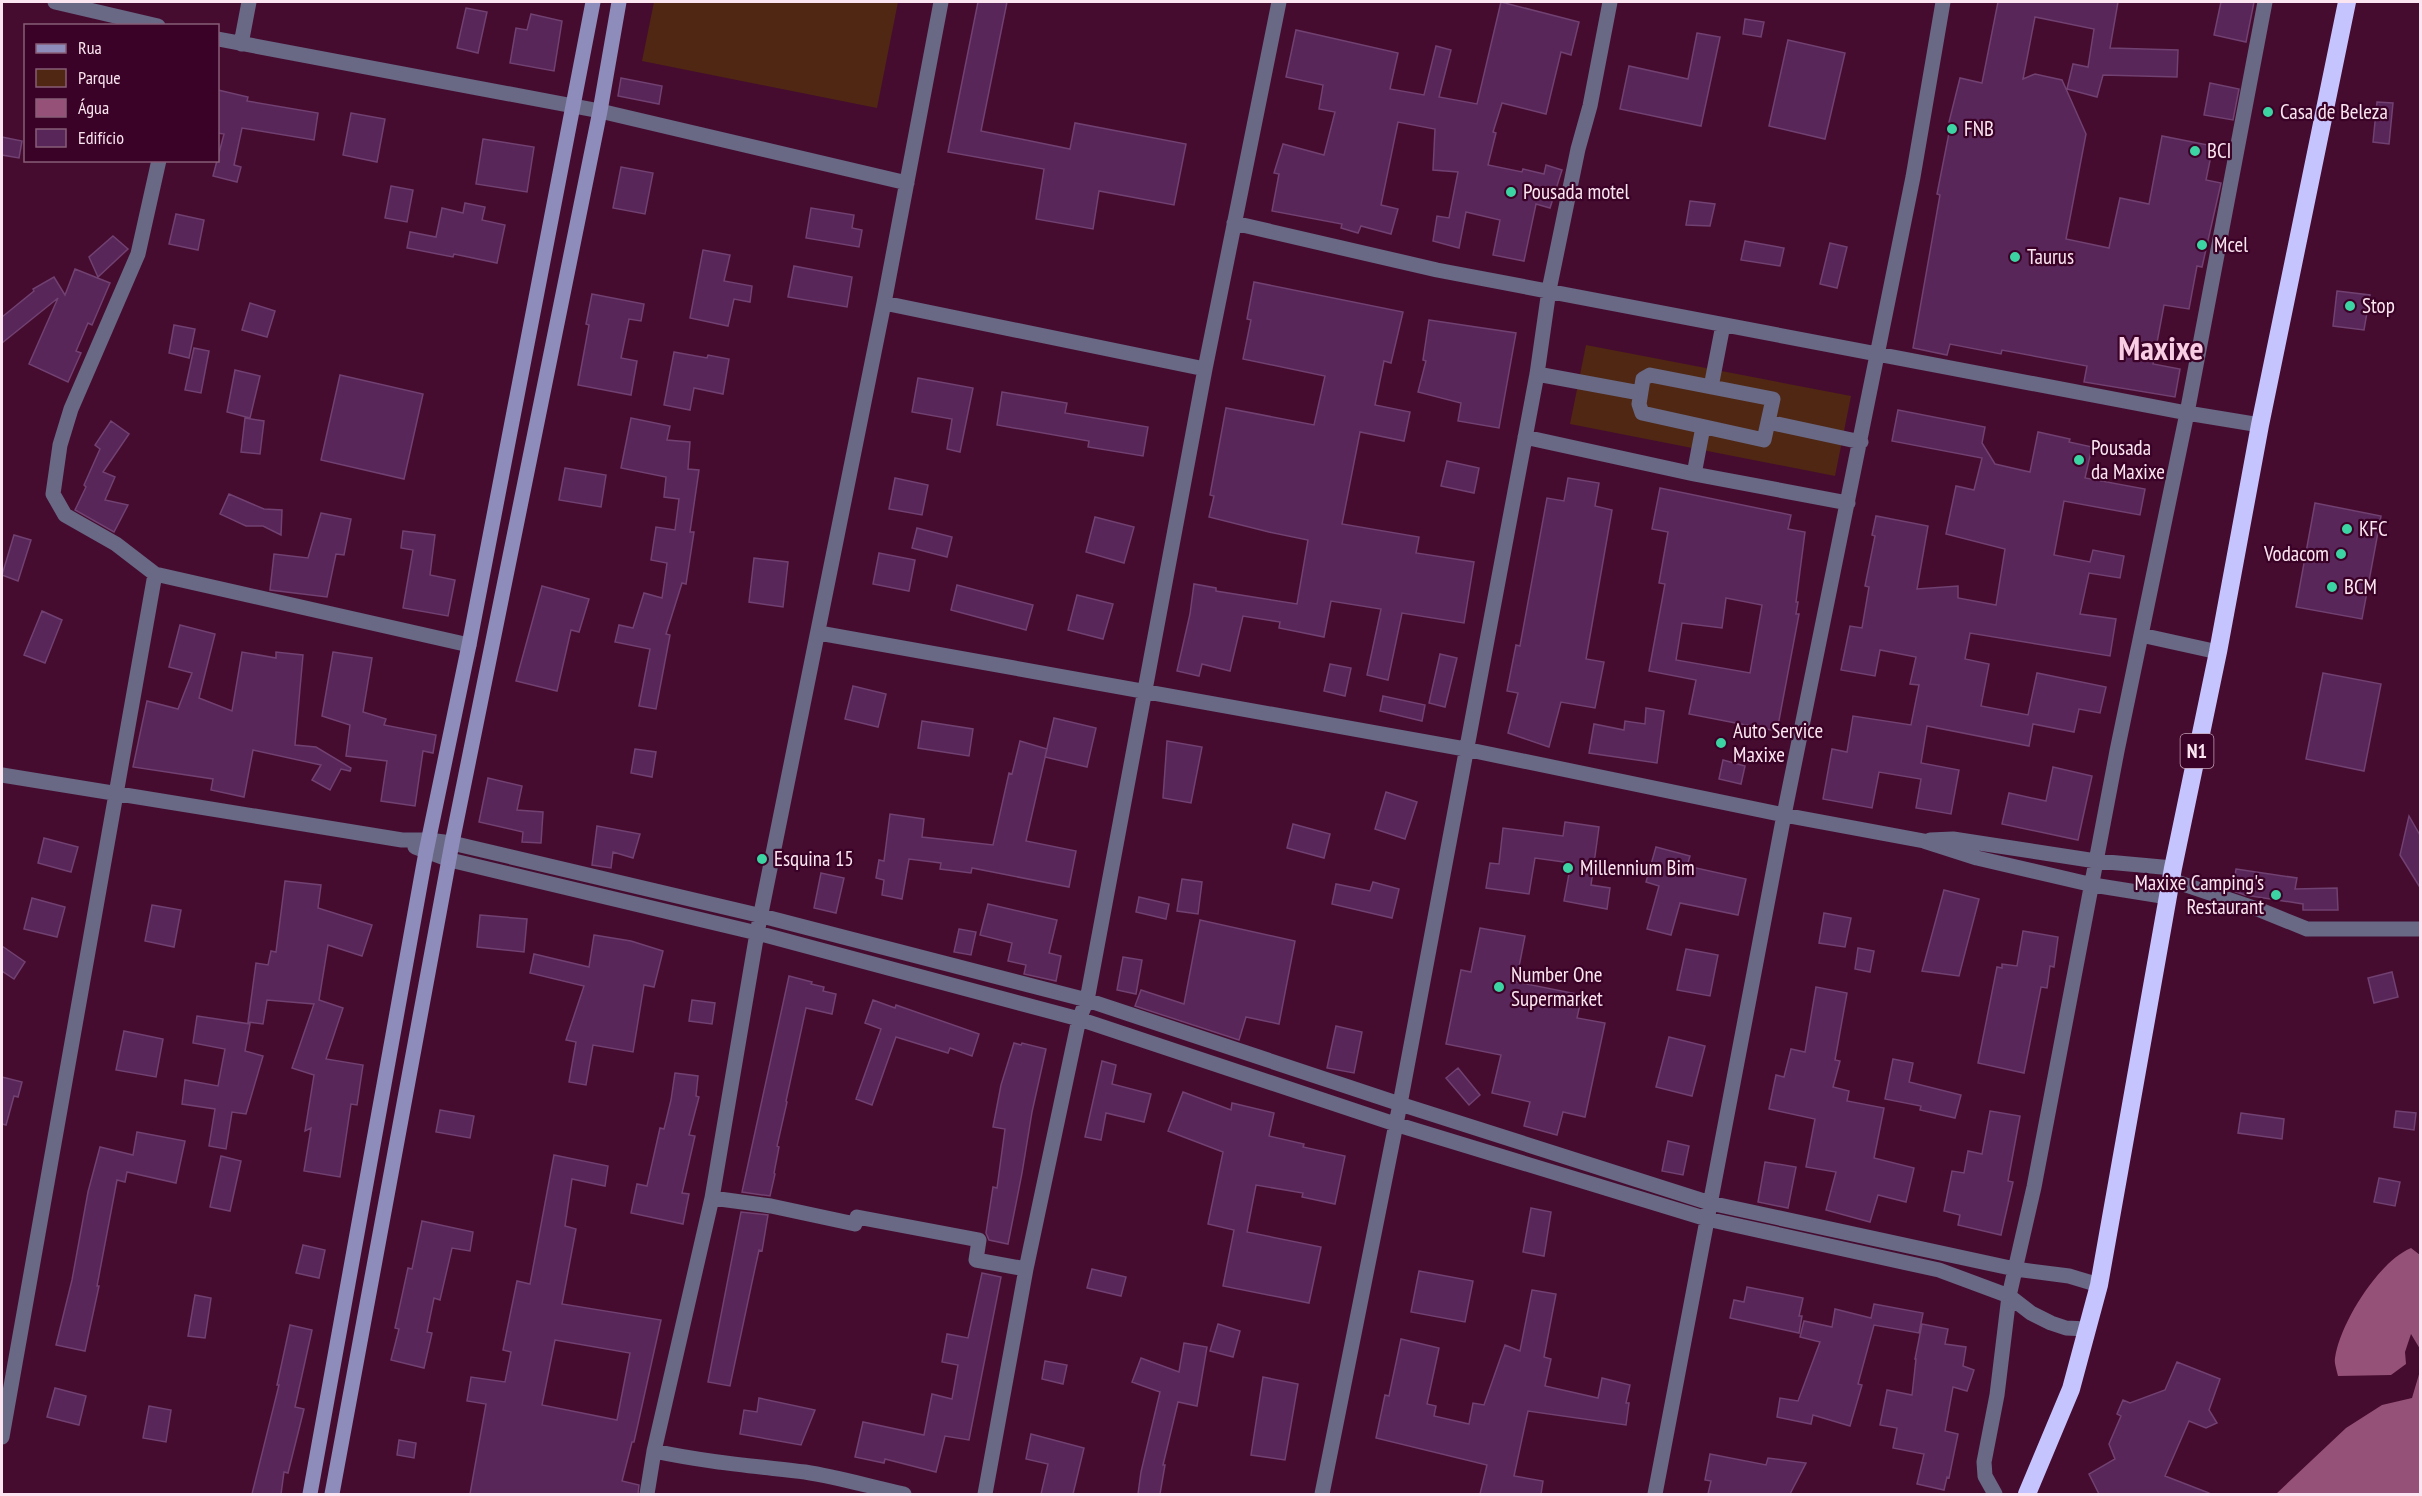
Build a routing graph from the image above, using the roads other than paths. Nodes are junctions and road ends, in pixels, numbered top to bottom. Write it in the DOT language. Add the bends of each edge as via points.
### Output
graph roads {
  1 [pos="55,2"];
  2 [pos="249,2"];
  3 [pos="593,2"];
  4 [pos="619,2"];
  5 [pos="941,2"];
  6 [pos="1279,2"];
  7 [pos="1610,2"];
  8 [pos="1943,2"];
  9 [pos="2265,2"];
  10 [pos="2347,2"];
  11 [pos="149,24"];
  12 [pos="219,39"];
  13 [pos="241,44"];
  14 [pos="573,107"];
  15 [pos="600,111"];
  16 [pos="159,162"];
  17 [pos="907,183"];
  18 [pos="1234,223"];
  19 [pos="1549,290"];
  20 [pos="884,303"];
  21 [pos="1723,325"];
  22 [pos="1878,354"];
  23 [pos="1205,369"];
  24 [pos="1537,374"];
  25 [pos="1711,387"];
  26 [pos="1641,393"];
  27 [pos="2187,413"];
  28 [pos="1768,422"];
  29 [pos="2260,425"];
  30 [pos="1702,428"];
  31 [pos="1525,437"];
  32 [pos="1861,442"];
  33 [pos="1695,469"];
  34 [pos="1848,503"];
  35 [pos="155,574"];
  36 [pos="819,633"];
  37 [pos="2141,635"];
  38 [pos="469,645"];
  39 [pos="2218,652"];
  40 [pos="1143,690"];
  41 [pos="1465,748"];
  42 [pos="2,775"];
  43 [pos="117,794"];
  44 [pos="1785,815"];
  45 [pos="1924,841"];
  46 [pos="452,843"];
  47 [pos="427,846"];
  48 [pos="450,860"];
  49 [pos="2096,861"];
  50 [pos="2170,882"];
  51 [pos="2093,885"];
  52 [pos="762,916"];
  53 [pos="2421,929"];
  54 [pos="757,933"];
  55 [pos="1087,1000"];
  56 [pos="1079,1019"];
  57 [pos="1400,1104"];
  58 [pos="1395,1124"];
  59 [pos="712,1198"];
  60 [pos="1710,1203"];
  61 [pos="1707,1220"];
  62 [pos="1026,1269"];
  63 [pos="2015,1269"];
  64 [pos="2099,1285"];
  65 [pos="2009,1296"];
  66 [pos="2087,1329"];
  67 [pos="2,1437"];
  68 [pos="654,1452"];
  69 [pos="310,1494"];
  70 [pos="333,1494"];
  71 [pos="647,1494"];
  72 [pos="904,1494"];
  73 [pos="985,1494"];
  74 [pos="1322,1494"];
  75 [pos="1655,1494"];
  76 [pos="1995,1494"];
  77 [pos="2028,1494"];
  1 -- 11 [label="street"];
  2 -- 13 [label="street"];
  3 -- 14 [label="street"];
  4 -- 15 [label="street"];
  5 -- 17 [label="street"];
  6 -- 18 [label="street"];
  7 -- 19 [label="street"];
  8 -- 22 [label="street"];
  9 -- 27 [label="street"];
  10 -- 29 [label="highway, N1"];
  12 -- 13 [label="street"];
  13 -- 14 [label="street"];
  14 -- 15 [label="street"];
  14 -- 38 [label="street"];
  15 -- 17 [label="street"];
  15 -- 46 [label="street"];
  16 -- 35 [label="street" via="138,254 71,409 60,445 53,494 65,515 116,544"];
  17 -- 20 [label="street"];
  18 -- 19 [label="street" via="1437,270"];
  18 -- 23 [label="street"];
  19 -- 21 [label="street"];
  19 -- 24 [label="street"];
  20 -- 23 [label="street"];
  20 -- 36 [label="street"];
  21 -- 22 [label="street"];
  21 -- 25 [label="street"];
  22 -- 27 [label="street"];
  22 -- 32 [label="street"];
  23 -- 40 [label="street"];
  24 -- 26 [label="street"];
  24 -- 31 [label="street"];
  25 -- 26 [label="street" via="1650,375 1643,379"];
  25 -- 28 [label="street" via="1773,399"];
  26 -- 30 [label="street" via="1642,414"];
  27 -- 29 [label="street"];
  27 -- 37 [label="street"];
  28 -- 30 [label="street" via="1764,440"];
  28 -- 32 [label="street"];
  29 -- 39 [label="highway, N1"];
  30 -- 33 [label="street"];
  31 -- 34 [label="street"];
  31 -- 41 [label="street"];
  32 -- 34 [label="street"];
  34 -- 44 [label="street"];
  35 -- 38 [label="street"];
  35 -- 43 [label="street"];
  36 -- 40 [label="street"];
  36 -- 52 [label="street"];
  37 -- 39 [label="street"];
  37 -- 49 [label="street"];
  38 -- 47 [label="street"];
  39 -- 50 [label="highway, N1"];
  40 -- 41 [label="street"];
  40 -- 55 [label="street"];
  41 -- 44 [label="street"];
  41 -- 57 [label="street"];
  42 -- 43 [label="street"];
  43 -- 47 [label="street"];
  43 -- 67 [label="street"];
  44 -- 45 [label="street"];
  44 -- 60 [label="street"];
  45 -- 49 [label="street" via="1953,839"];
  45 -- 51 [label="street" via="1977,858"];
  46 -- 47 [label="street"];
  46 -- 48 [label="street"];
  46 -- 52 [label="street"];
  47 -- 48 [label="street"];
  47 -- 69 [label="street"];
  48 -- 54 [label="street"];
  48 -- 70 [label="street"];
  49 -- 50 [label="street"];
  49 -- 51 [label="street"];
  50 -- 51 [label="street"];
  50 -- 53 [label="street" via="2307,929"];
  50 -- 64 [label="highway, N1"];
  51 -- 63 [label="street"];
  52 -- 54 [label="street"];
  52 -- 55 [label="street"];
  54 -- 56 [label="street"];
  54 -- 59 [label="street"];
  55 -- 56 [label="street"];
  55 -- 57 [label="street"];
  56 -- 58 [label="street"];
  56 -- 62 [label="street"];
  57 -- 58 [label="street"];
  57 -- 60 [label="street"];
  58 -- 61 [label="street"];
  58 -- 74 [label="street"];
  59 -- 62 [label="street" via="855,1224 857,1217 979,1240 976,1260"];
  59 -- 68 [label="street"];
  60 -- 61 [label="street"];
  60 -- 63 [label="street"];
  61 -- 65 [label="street" via="1939,1270"];
  61 -- 75 [label="street"];
  62 -- 73 [label="street"];
  63 -- 64 [label="street" via="2069,1276"];
  63 -- 65 [label="street"];
  64 -- 66 [label="highway, N1"];
  65 -- 66 [label="street" via="2051,1323"];
  65 -- 76 [label="street" via="1984,1462 1985,1476"];
  66 -- 77 [label="highway, N1" via="2071,1389"];
  68 -- 71 [label="street"];
  68 -- 72 [label="street" via="805,1472"];
}
